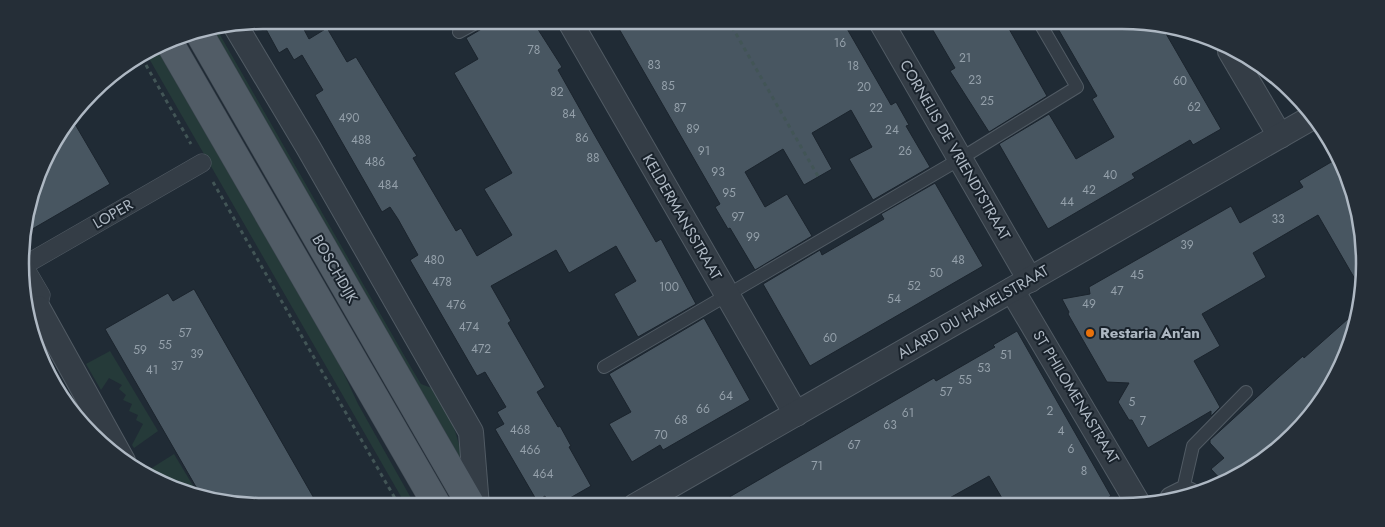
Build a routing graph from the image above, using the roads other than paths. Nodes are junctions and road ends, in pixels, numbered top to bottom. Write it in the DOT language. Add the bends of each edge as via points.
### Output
graph roads {
  1 [pos="464,29"];
  2 [pos="574,29"];
  3 [pos="885,29"];
  4 [pos="1043,29"];
  5 [pos="238,30"];
  6 [pos="459,32"];
  7 [pos="202,37"];
  8 [pos="172,48"];
  9 [pos="1235,58"];
  10 [pos="1307,120"];
  11 [pos="1280,136"];
  12 [pos="960,159"];
  13 [pos="202,162"];
  14 [pos="29,263"];
  15 [pos="29,275"];
  16 [pos="1021,285"];
  17 [pos="728,296"];
  18 [pos="33,309"];
  19 [pos="35,316"];
  20 [pos="604,367"];
  21 [pos="1246,392"];
  22 [pos="796,414"];
  23 [pos="112,442"];
  24 [pos="1182,490"];
  25 [pos="433,498"];
  26 [pos="467,498"];
  27 [pos="476,498"];
  28 [pos="649,498"];
  29 [pos="1135,498"];
  1 -- 6 [label="lane"];
  2 -- 17 [label="street, KELDERMANSSTRAAT"];
  3 -- 12 [label="street, CORNELIS DE VRIENDTSTRAAT"];
  4 -- 12 [label="lane" via="1077,87"];
  5 -- 27 [label="street" via="471,432"];
  7 -- 26 [label="main road, BOSCHDIJK"];
  8 -- 25 [label="main road"];
  9 -- 11 [label="street"];
  10 -- 11 [label="street, ALARD DU HAMELSTRAAT"];
  11 -- 16 [label="street, ALARD DU HAMELSTRAAT"];
  12 -- 16 [label="street, CORNELIS DE VRIENDTSTRAAT"];
  12 -- 17 [label="lane"];
  13 -- 14 [label="street, LOPER"];
  15 -- 18 [label="street" via="40,295"];
  16 -- 22 [label="street, ALARD DU HAMELSTRAAT"];
  16 -- 29 [label="street, ST PHILOMENASTRAAT"];
  17 -- 20 [label="lane"];
  17 -- 22 [label="street, KELDERMANSSTRAAT"];
  19 -- 23 [label="street"];
  21 -- 24 [label="lane" via="1193,446"];
  22 -- 28 [label="street, ALARD DU HAMELSTRAAT"];
}
